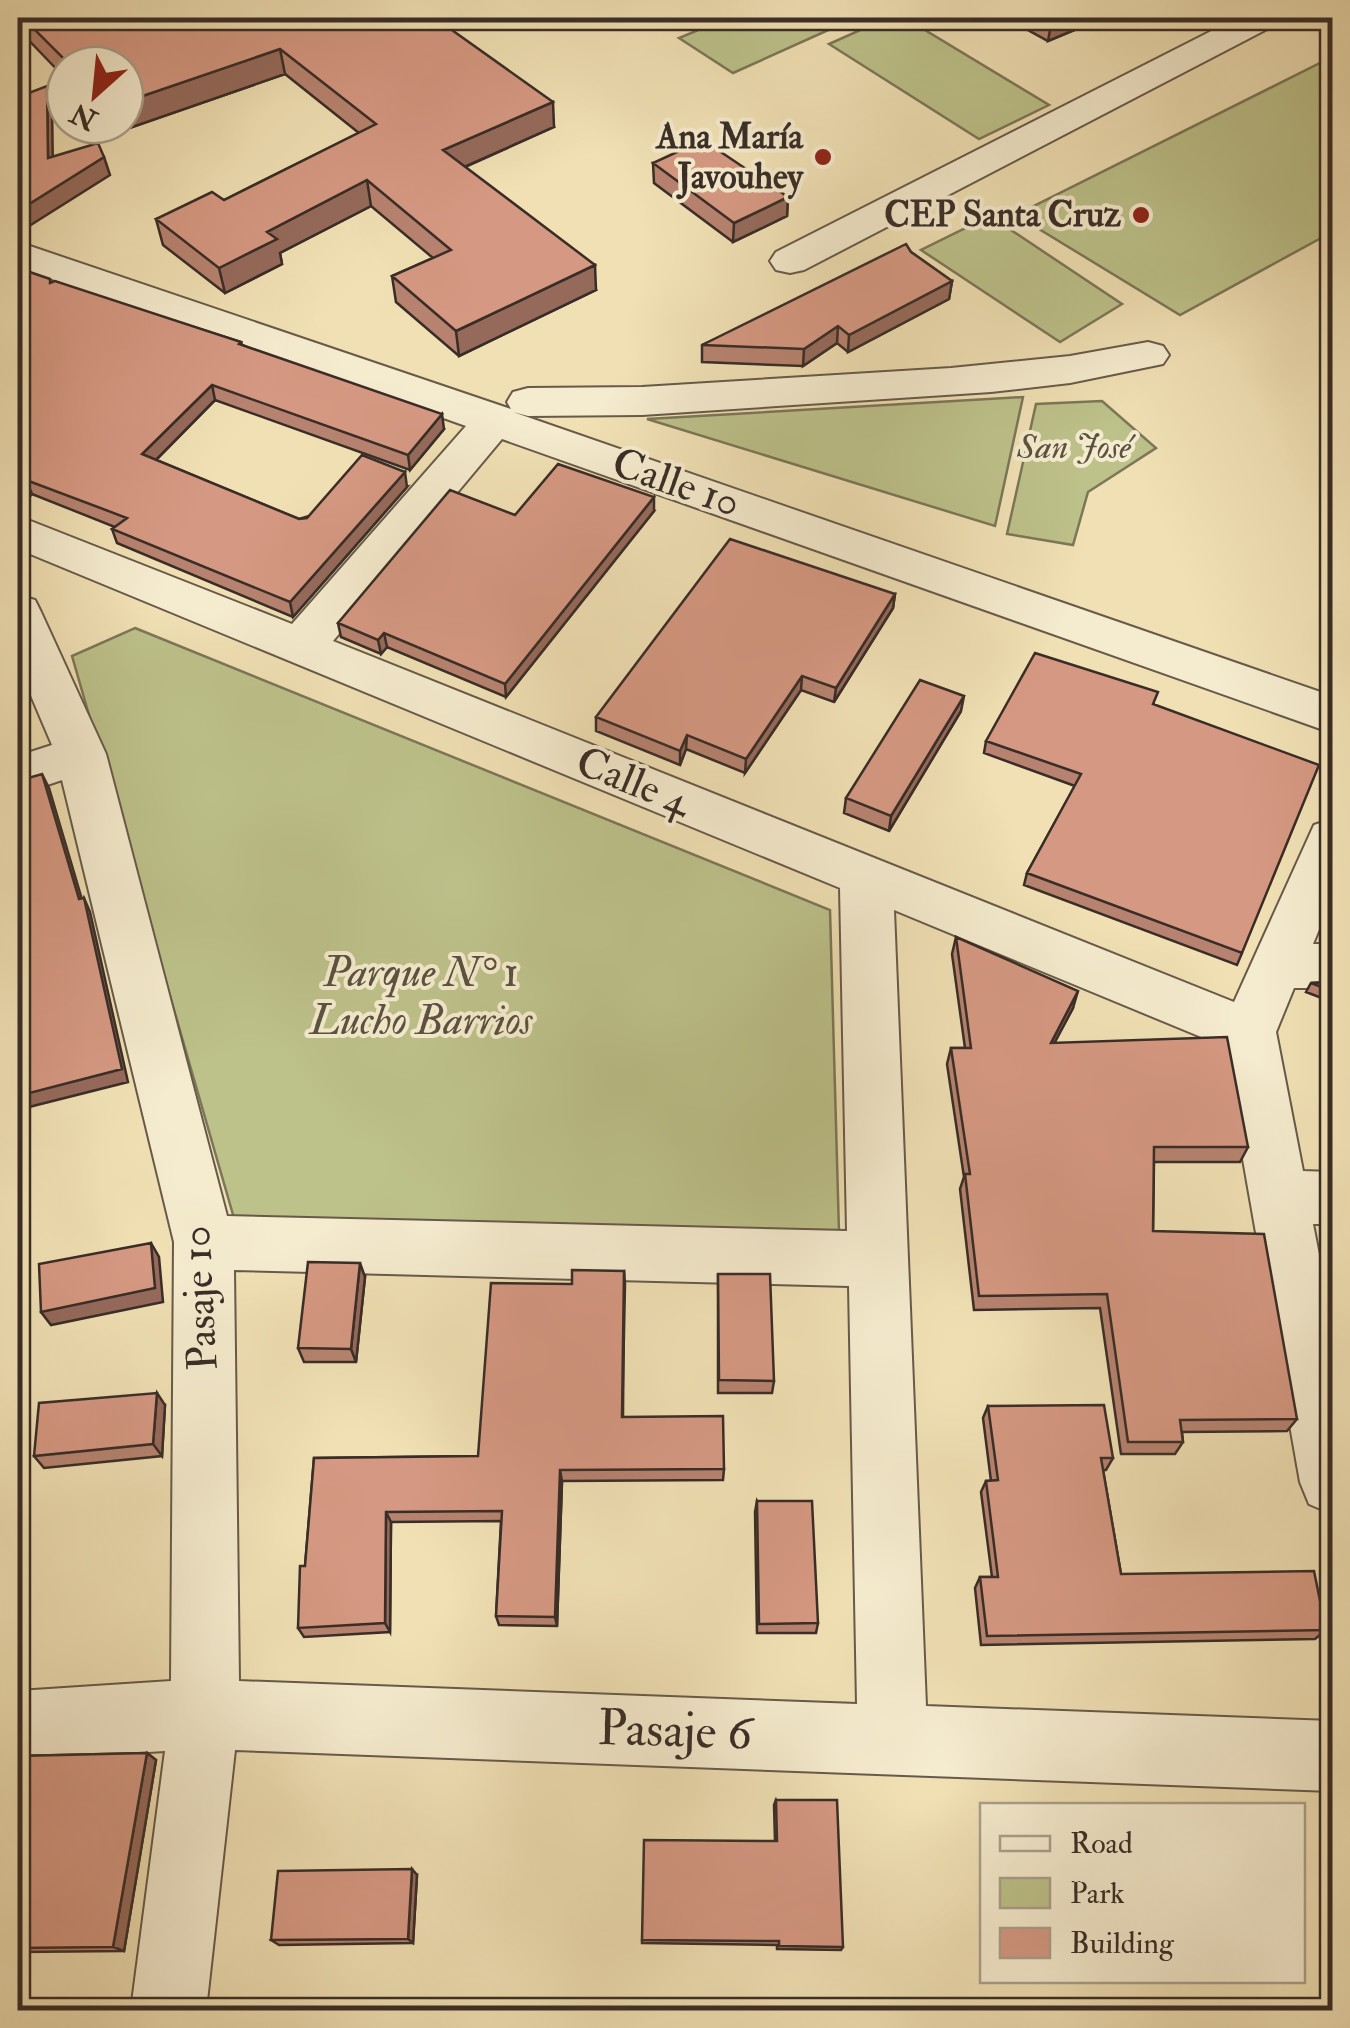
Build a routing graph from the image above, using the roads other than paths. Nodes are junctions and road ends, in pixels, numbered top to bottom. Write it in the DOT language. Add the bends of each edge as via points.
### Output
graph roads {
  1 [pos="1264,18"];
  2 [pos="18,254"];
  3 [pos="790,261"];
  4 [pos="1148,355"];
  5 [pos="512,411"];
  6 [pos="18,532"];
  7 [pos="18,612"];
  8 [pos="300,647"];
  9 [pos="1332,715"];
  10 [pos="81,754"];
  11 [pos="18,776"];
  12 [pos="1332,839"];
  13 [pos="866,877"];
  14 [pos="1280,966"];
  15 [pos="1332,966"];
  16 [pos="1248,1032"];
  17 [pos="1306,1198"];
  18 [pos="204,1242"];
  19 [pos="879,1259"];
  20 [pos="1332,1482"];
  21 [pos="205,1714"];
  22 [pos="18,1726"];
  23 [pos="893,1740"];
  24 [pos="1332,1756"];
  25 [pos="168,2010"];
  1 -- 3 [label="street"];
  2 -- 5 [label="street, Calle 10"];
  4 -- 5 [label="street" via="1087,370"];
  5 -- 8 [label="street"];
  5 -- 9 [label="street, Calle 10"];
  6 -- 8 [label="street, Calle 4"];
  7 -- 10 [label="street, Pasaje 10"];
  8 -- 13 [label="street, Calle 4"];
  10 -- 11 [label="street"];
  10 -- 18 [label="street, Pasaje 10"];
  12 -- 14 [label="street"];
  13 -- 16 [label="street, Calle 4"];
  13 -- 19 [label="street"];
  14 -- 15 [label="street"];
  14 -- 16 [label="street"];
  16 -- 17 [label="street"];
  17 -- 20 [label="street"];
  18 -- 19 [label="street"];
  18 -- 21 [label="street, Pasaje 10"];
  19 -- 23 [label="street"];
  21 -- 22 [label="street, Pasaje 6"];
  21 -- 23 [label="street, Pasaje 6"];
  21 -- 25 [label="street, Pasaje 10"];
  23 -- 24 [label="street, Pasaje 6"];
}
